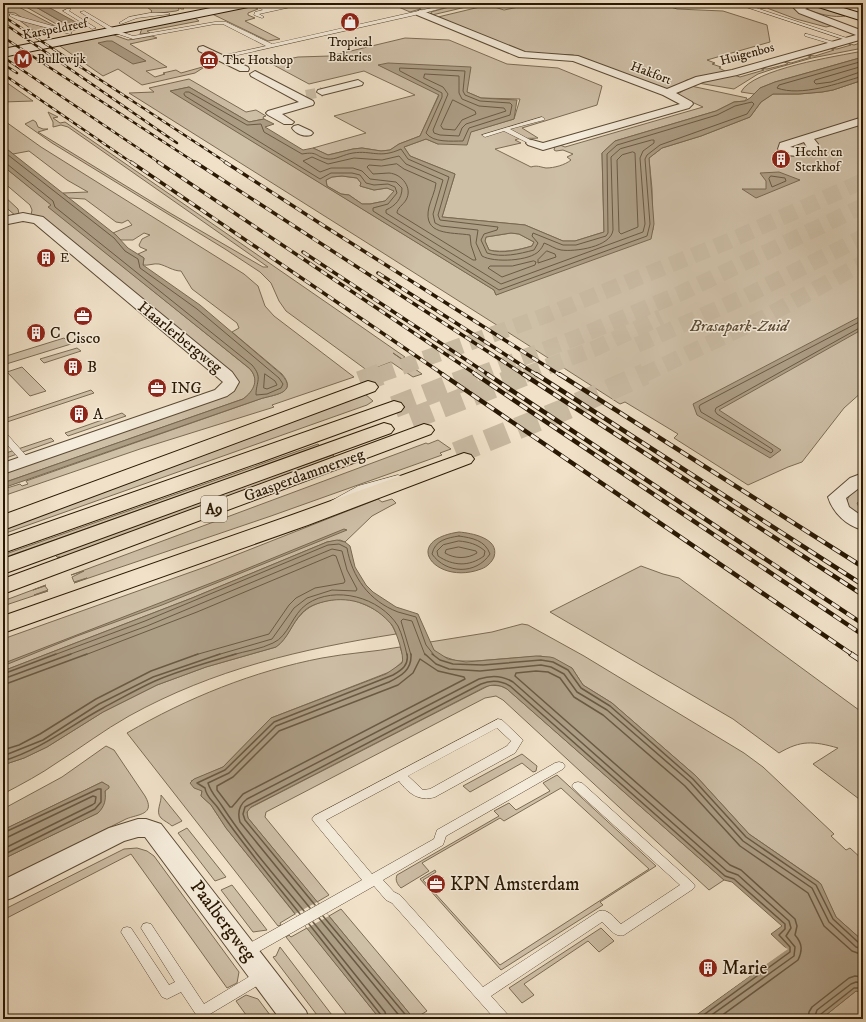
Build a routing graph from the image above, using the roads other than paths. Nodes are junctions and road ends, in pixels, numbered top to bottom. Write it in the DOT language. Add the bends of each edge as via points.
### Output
graph roads {
  1 [pos="222,3"];
  2 [pos="253,3"];
  3 [pos="307,3"];
  4 [pos="459,3"];
  5 [pos="736,3"];
  6 [pos="811,3"];
  7 [pos="816,3"];
  8 [pos="831,3"];
  9 [pos="295,4"];
  10 [pos="60,8"];
  11 [pos="267,10"];
  12 [pos="82,12"];
  13 [pos="420,13"];
  14 [pos="863,13"];
  15 [pos="12,15"];
  16 [pos="262,18"];
  17 [pos="863,18"];
  18 [pos="114,27"];
  19 [pos="94,28"];
  20 [pos="70,33"];
  21 [pos="807,35"];
  22 [pos="863,35"];
  23 [pos="851,40"];
  24 [pos="835,44"];
  25 [pos="271,46"];
  26 [pos="3,47"];
  27 [pos="203,49"];
  28 [pos="3,53"];
  29 [pos="224,59"];
  30 [pos="244,69"];
  31 [pos="255,74"];
  32 [pos="358,83"];
  33 [pos="322,92"];
  34 [pos="667,93"];
  35 [pos="542,119"];
  36 [pos="863,120"];
  37 [pos="298,127"];
  38 [pos="505,129"];
  39 [pos="485,135"];
  40 [pos="806,138"];
  41 [pos="532,143"];
  42 [pos="3,221"];
  43 [pos="410,419"];
  44 [pos="3,435"];
  45 [pos="24,459"];
  46 [pos="3,469"];
  47 [pos="859,480"];
  48 [pos="362,488"];
  49 [pos="3,508"];
  50 [pos="3,523"];
  51 [pos="863,525"];
  52 [pos="279,527"];
  53 [pos="3,546"];
  54 [pos="3,567"];
  55 [pos="3,587"];
  56 [pos="3,611"];
  57 [pos="3,625"];
  58 [pos="559,766"];
  59 [pos="400,775"];
  60 [pos="578,786"];
  61 [pos="373,880"];
  62 [pos="3,891"];
  63 [pos="147,928"];
  64 [pos="127,932"];
  65 [pos="246,952"];
  66 [pos="264,976"];
  67 [pos="183,984"];
  68 [pos="481,995"];
  69 [pos="204,1016"];
  70 [pos="296,1019"];
  71 [pos="503,1019"];
  1 -- 18 [label="main road, Karspeldreef"];
  2 -- 11 [label="lane"];
  2 -- 18 [label="main road, Karspeldreef"];
  3 -- 9 [label="lane"];
  4 -- 13 [label="lane"];
  5 -- 23 [label="lane, Huigenbos"];
  6 -- 22 [label="street, Huigenbos" via="799,8"];
  7 -- 17 [label="main road"];
  8 -- 14 [label="main road"];
  9 -- 11 [label="lane"];
  10 -- 19 [label="lane"];
  11 -- 16 [label="lane" via="257,13 256,15"];
  12 -- 18 [label="lane"];
  13 -- 25 [label="lane"];
  13 -- 34 [label="street, Hakfort" via="523,55 574,58"];
  15 -- 20 [label="lane"];
  18 -- 19 [label="main road, Karspeldreef"];
  18 -- 25 [label="lane" via="133,38 224,23"];
  18 -- 28 [label="main road, Karspeldreef"];
  19 -- 20 [label="main road, Karspeldreef"];
  20 -- 26 [label="main road, Karspeldreef"];
  21 -- 24 [label="lane"];
  22 -- 23 [label="street, Huigenbos"];
  23 -- 24 [label="street, Huigenbos"];
  24 -- 34 [label="street, Huigenbos" via="723,76 700,79"];
  25 -- 29 [label="lane"];
  27 -- 29 [label="street"];
  29 -- 30 [label="street"];
  31 -- 37 [label="street" via="302,96 309,103 272,112"];
  32 -- 33 [label="street"];
  34 -- 41 [label="street, Hakfort" via="688,104 543,147"];
  35 -- 38 [label="lane"];
  36 -- 40 [label="street"];
  38 -- 39 [label="lane"];
  38 -- 41 [label="lane, Hakfort"];
  42 -- 45 [label="street, Haarlerbergweg" via="23,217 38,220 231,382 228,388 220,393"];
  43 -- 53 [label="highway, Gaasperdammerweg / A9" via="233,466"];
  43 -- 54 [label="highway, Gaasperdammerweg / A9"];
  43 -- 55 [label="highway, Gaasperdammerweg / A9"];
  44 -- 45 [label="lane"];
  45 -- 46 [label="street, Haarlerbergweg"];
  47 -- 51 [label="street" via="837,497 838,506"];
  48 -- 52 [label="lane"];
  48 -- 52 [label="highway, A9" via="460,456"];
  48 -- 56 [label="highway, A9"];
  49 -- 50 [label="highway" via="282,410 364,385"];
  52 -- 57 [label="highway, A9"];
  58 -- 61 [label="lane" via="441,833 439,842"];
  59 -- 61 [label="lane" via="404,779 408,784 413,788 417,793 421,795 426,795 431,794 511,750 517,740 498,723 491,726 477,734 463,742 456,745 407,772 400,775 404,780 408,784 417,793 421,794 425,795 430,794 434,792 511,750 514,746 517,740 507,732 498,723 477,734 442,752 318,819"];
  60 -- 68 [label="lane" via="689,886 620,932 604,915"];
  61 -- 65 [label="lane"];
  61 -- 68 [label="lane" via="396,899"];
  62 -- 65 [label="street, Paalbergweg" via="117,834 131,829 146,828 158,835"];
  63 -- 67 [label="lane"];
  64 -- 67 [label="lane" via="167,993"];
  65 -- 66 [label="street, Paalbergweg"];
  66 -- 69 [label="lane"];
  66 -- 70 [label="street, Paalbergweg"];
  67 -- 69 [label="lane"];
  68 -- 71 [label="lane"];
}
